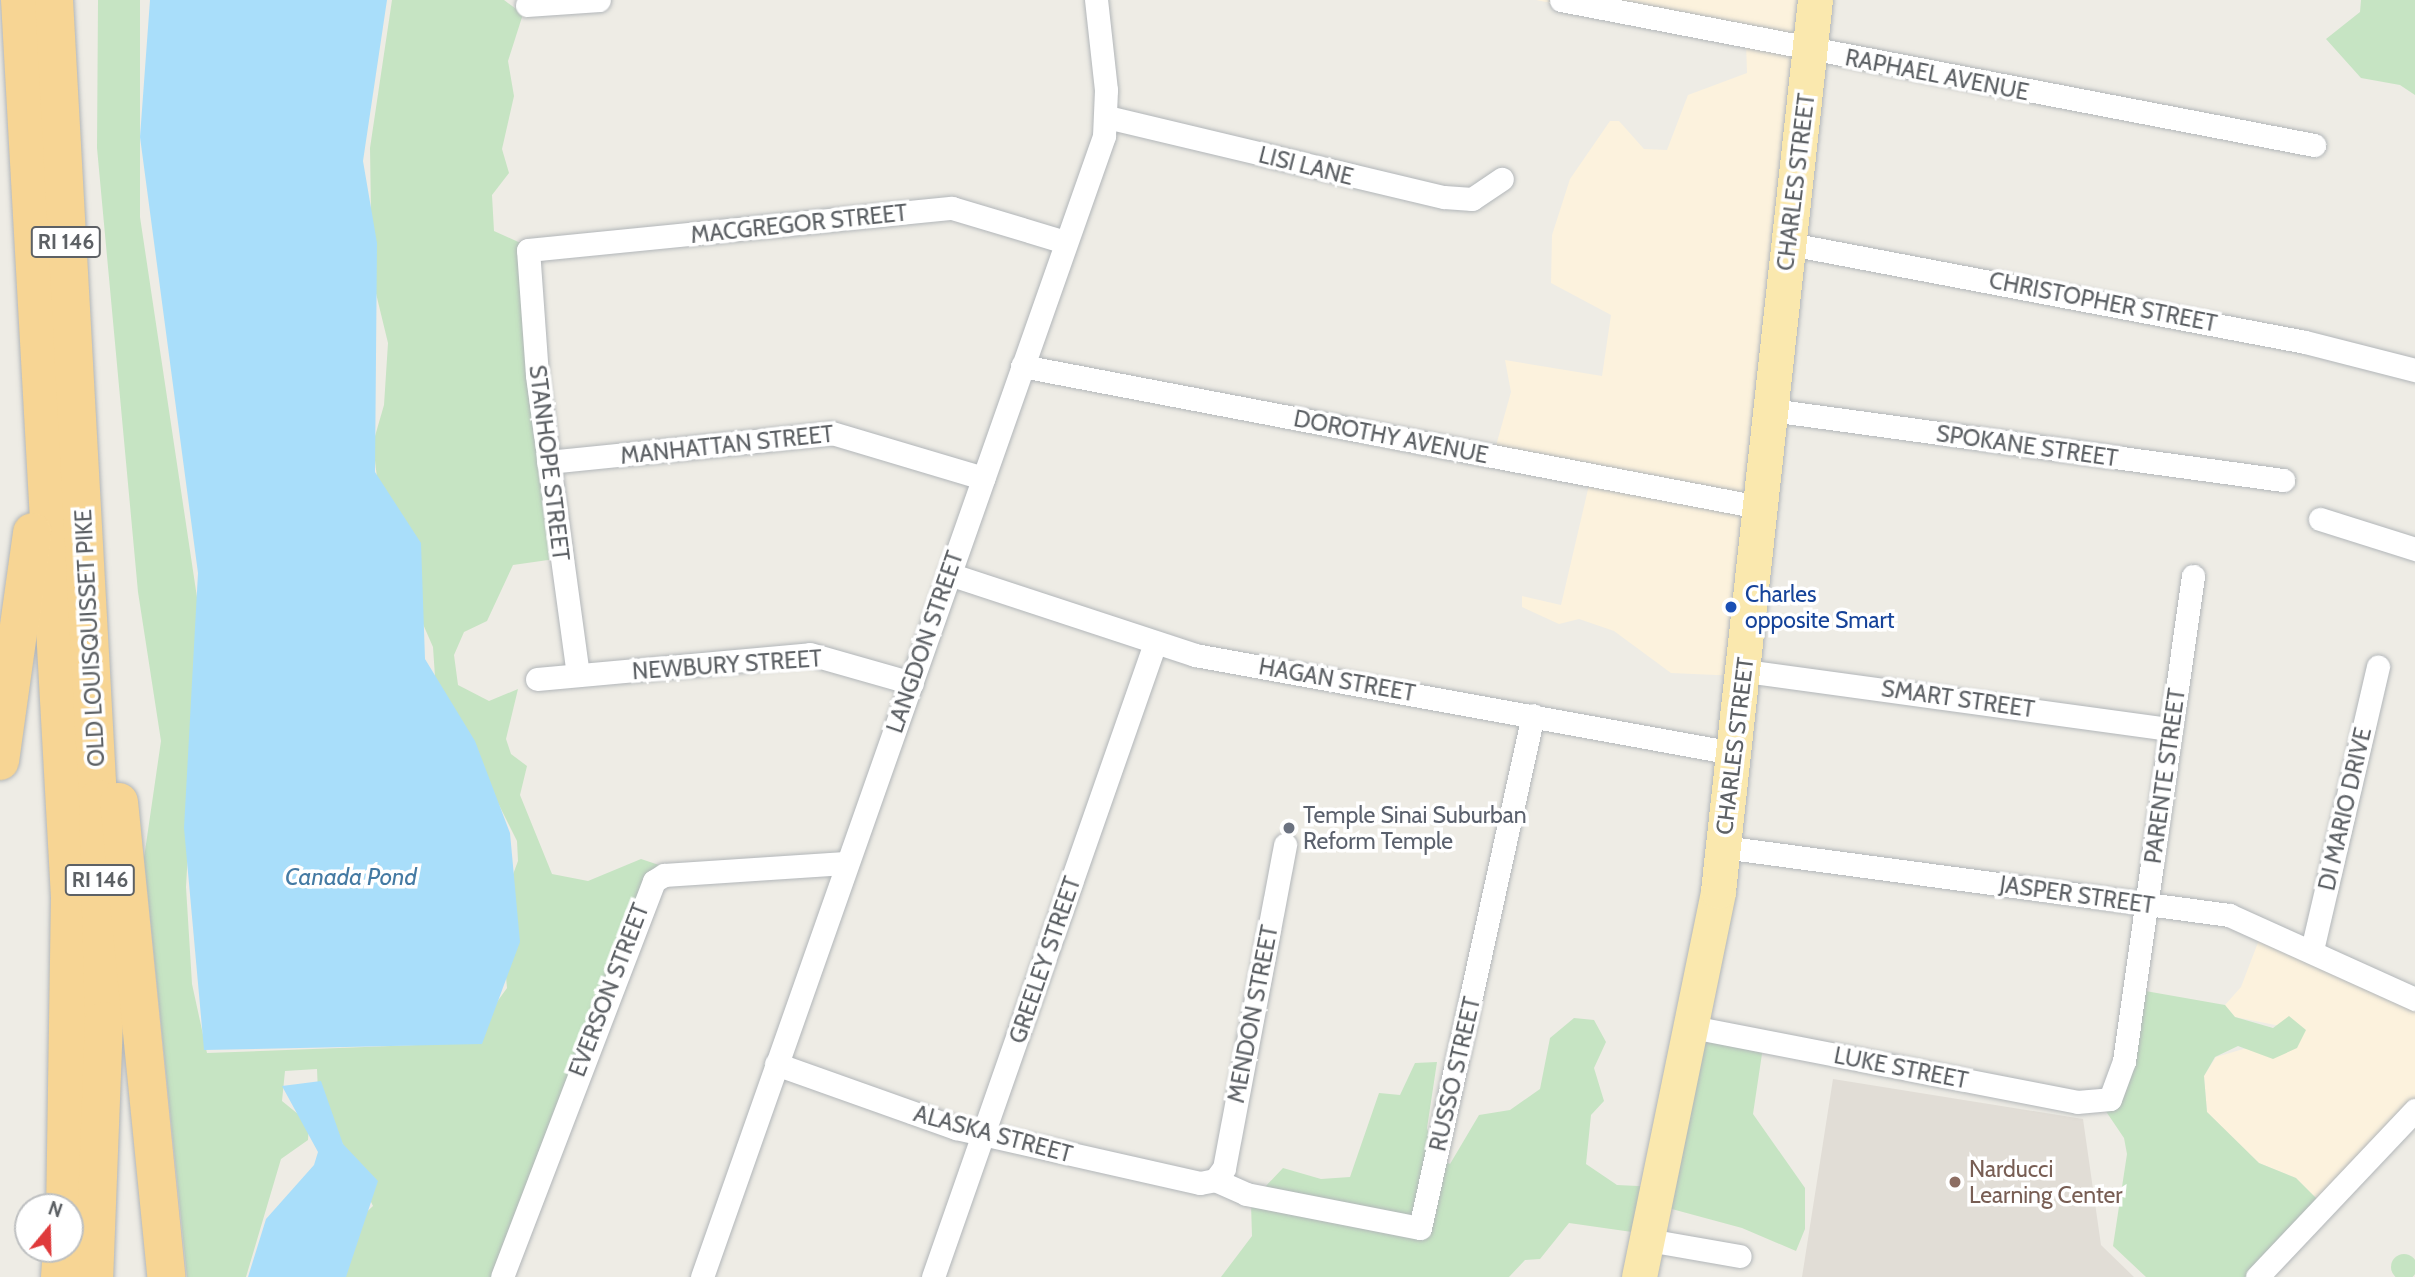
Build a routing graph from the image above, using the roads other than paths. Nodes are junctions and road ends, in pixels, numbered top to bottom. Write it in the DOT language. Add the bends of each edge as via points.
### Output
graph roads {
  1 [pos="20,0"];
  2 [pos="54,0"];
  3 [pos="599,0"];
  4 [pos="1096,0"];
  5 [pos="1561,0"];
  6 [pos="1815,0"];
  7 [pos="527,5"];
  8 [pos="1811,52"];
  9 [pos="1107,117"];
  10 [pos="2314,145"];
  11 [pos="1502,179"];
  12 [pos="1065,242"];
  13 [pos="1790,244"];
  14 [pos="528,250"];
  15 [pos="1022,366"];
  16 [pos="2415,370"];
  17 [pos="1771,410"];
  18 [pos="43,425"];
  19 [pos="548,462"];
  20 [pos="983,478"];
  21 [pos="2283,480"];
  22 [pos="83,484"];
  23 [pos="1759,507"];
  24 [pos="2320,519"];
  25 [pos="2415,550"];
  26 [pos="949,574"];
  27 [pos="2193,576"];
  28 [pos="1155,643"];
  29 [pos="2378,667"];
  30 [pos="1745,671"];
  31 [pos="578,675"];
  32 [pos="537,679"];
  33 [pos="912,683"];
  34 [pos="1533,715"];
  35 [pos="2171,729"];
  36 [pos="1733,753"];
  37 [pos="0,761"];
  38 [pos="1285,845"];
  39 [pos="1723,847"];
  40 [pos="845,863"];
  41 [pos="2148,904"];
  42 [pos="2312,950"];
  43 [pos="2415,999"];
  44 [pos="1692,1027"];
  45 [pos="776,1064"];
  46 [pos="2110,1099"];
  47 [pos="2415,1110"];
  48 [pos="985,1135"];
  49 [pos="1215,1180"];
  50 [pos="65,1193"];
  51 [pos="1648,1240"];
  52 [pos="1740,1256"];
  53 [pos="94,1277"];
  54 [pos="166,1277"];
  55 [pos="502,1277"];
  56 [pos="702,1277"];
  57 [pos="933,1277"];
  58 [pos="1639,1277"];
  59 [pos="2257,1277"];
  1 -- 18 [label="highway, OLD LOUISQUISSET PIKE / RI 146"];
  2 -- 22 [label="highway, OLD LOUISQUISSET PIKE / RI 146"];
  3 -- 7 [label="street"];
  4 -- 9 [label="street, LANGDON STREET"];
  5 -- 8 [label="street, RAPHAEL AVENUE"];
  6 -- 8 [label="main road, CHARLES STREET"];
  8 -- 10 [label="street, RAPHAEL AVENUE"];
  8 -- 13 [label="main road, CHARLES STREET"];
  9 -- 11 [label="street, LISI LANE" via="1444,197 1472,199"];
  9 -- 12 [label="street, LANGDON STREET"];
  12 -- 14 [label="street, MACGREGOR STREET" via="953,208"];
  12 -- 15 [label="street, LANGDON STREET"];
  13 -- 16 [label="street, CHRISTOPHER STREET" via="2292,339"];
  13 -- 17 [label="main road, CHARLES STREET"];
  14 -- 19 [label="street, STANHOPE STREET"];
  15 -- 20 [label="street, LANGDON STREET"];
  15 -- 23 [label="street, DOROTHY AVENUE"];
  17 -- 21 [label="street, SPOKANE STREET"];
  17 -- 23 [label="main road, CHARLES STREET"];
  18 -- 37 [label="highway" via="29,573"];
  18 -- 50 [label="highway, OLD LOUISQUISSET PIKE / RI 146" via="70,897"];
  19 -- 20 [label="street, MANHATTAN STREET" via="832,433"];
  19 -- 31 [label="street, STANHOPE STREET"];
  20 -- 26 [label="street, LANGDON STREET"];
  22 -- 53 [label="highway, OLD LOUISQUISSET PIKE / RI 146" via="104,1021"];
  22 -- 54 [label="highway" via="132,903"];
  23 -- 30 [label="main road, CHARLES STREET"];
  24 -- 25 [label="street"];
  26 -- 28 [label="street, HAGAN STREET"];
  26 -- 33 [label="street, LANGDON STREET"];
  27 -- 35 [label="street, PARENTE STREET"];
  28 -- 34 [label="street, HAGAN STREET"];
  28 -- 48 [label="street, GREELEY STREET"];
  29 -- 42 [label="street, DI MARIO DRIVE"];
  30 -- 35 [label="street, SMART STREET"];
  30 -- 36 [label="main road, CHARLES STREET"];
  31 -- 32 [label="street, NEWBURY STREET"];
  31 -- 33 [label="street, NEWBURY STREET" via="810,654"];
  33 -- 40 [label="street, LANGDON STREET"];
  34 -- 36 [label="street, HAGAN STREET"];
  34 -- 49 [label="street, RUSSO STREET" via="1420,1228 1246,1194"];
  35 -- 41 [label="street, PARENTE STREET"];
  36 -- 39 [label="main road, CHARLES STREET"];
  38 -- 49 [label="street, MENDON STREET" via="1224,1168"];
  39 -- 41 [label="street, JASPER STREET"];
  39 -- 44 [label="main road, CHARLES STREET"];
  40 -- 45 [label="street, LANGDON STREET"];
  40 -- 55 [label="street, EVERSON STREET" via="664,875 654,881"];
  41 -- 42 [label="street, JASPER STREET" via="2242,918"];
  41 -- 46 [label="street, PARENTE STREET" via="2124,1061"];
  42 -- 43 [label="street, JASPER STREET"];
  44 -- 46 [label="street, LUKE STREET" via="2077,1102"];
  44 -- 51 [label="main road, CHARLES STREET"];
  45 -- 48 [label="street, ALASKA STREET"];
  45 -- 56 [label="street, LANGDON STREET"];
  47 -- 59 [label="street"];
  48 -- 49 [label="street, ALASKA STREET" via="1200,1183"];
  48 -- 57 [label="street, GREELEY STREET"];
  51 -- 52 [label="street"];
  51 -- 58 [label="main road, CHARLES STREET"];
}
